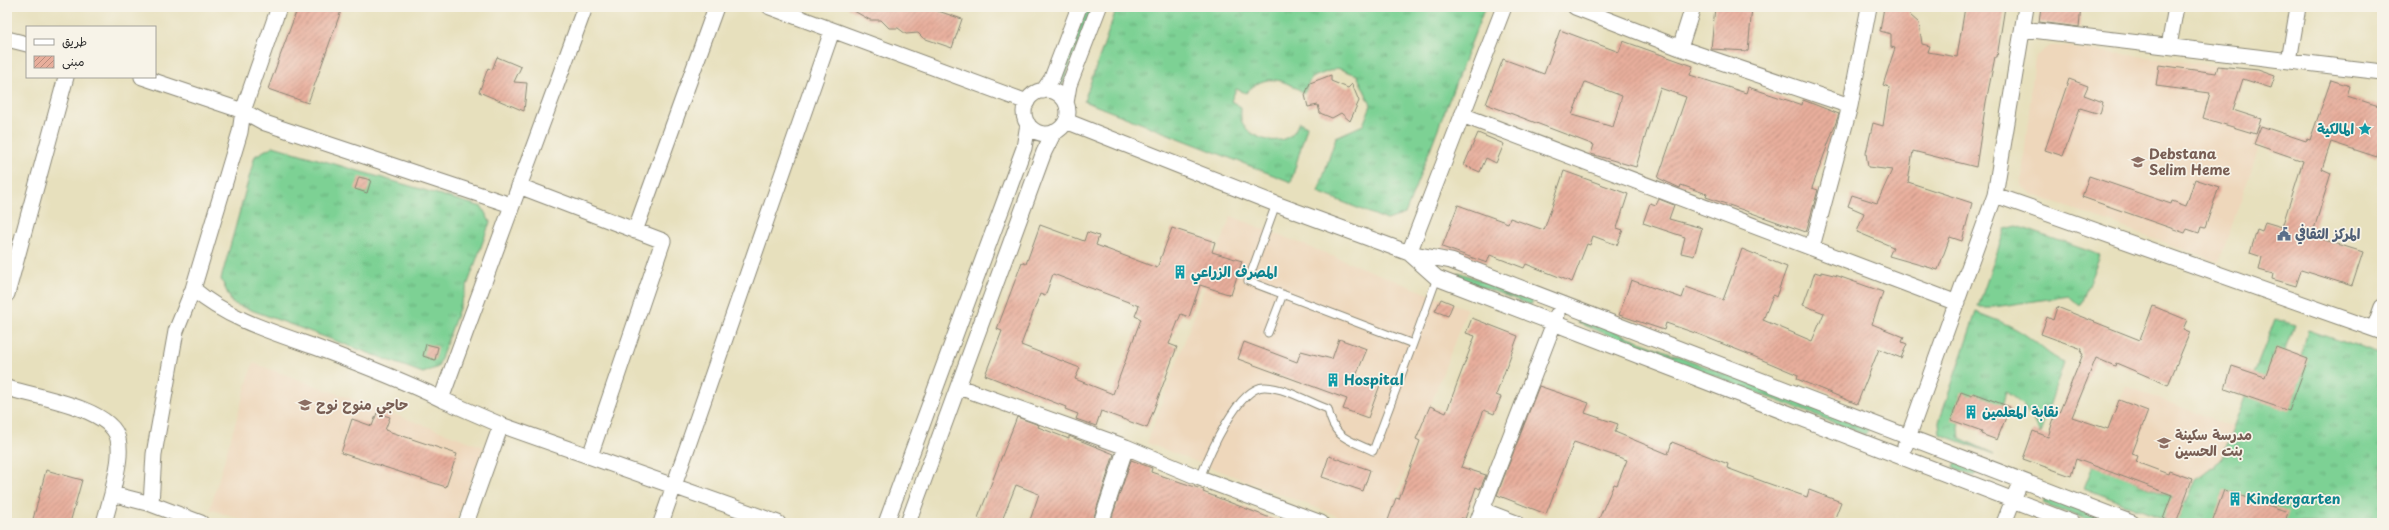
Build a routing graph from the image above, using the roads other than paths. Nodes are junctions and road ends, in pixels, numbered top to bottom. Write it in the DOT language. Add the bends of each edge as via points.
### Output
graph roads {
  1 [pos="279,7"];
  2 [pos="585,7"];
  3 [pos="716,7"];
  4 [pos="770,7"];
  5 [pos="1079,7"];
  6 [pos="1099,7"];
  7 [pos="1504,7"];
  8 [pos="1575,7"];
  9 [pos="1694,7"];
  10 [pos="1869,7"];
  11 [pos="2026,7"];
  12 [pos="2176,7"];
  13 [pos="2298,7"];
  14 [pos="2023,29"];
  15 [pos="832,31"];
  16 [pos="7,39"];
  17 [pos="26,44"];
  18 [pos="2169,46"];
  19 [pos="1680,48"];
  20 [pos="2289,61"];
  21 [pos="2382,72"];
  22 [pos="66,78"];
  23 [pos="145,78"];
  24 [pos="1043,91"];
  25 [pos="1027,102"];
  26 [pos="1066,103"];
  27 [pos="1850,106"];
  28 [pos="242,111"];
  29 [pos="1462,115"];
  30 [pos="1066,121"];
  31 [pos="1028,124"];
  32 [pos="1054,132"];
  33 [pos="519,186"];
  34 [pos="1995,195"];
  35 [pos="1276,204"];
  36 [pos="511,205"];
  37 [pos="634,231"];
  38 [pos="1812,247"];
  39 [pos="1409,253"];
  40 [pos="1437,278"];
  41 [pos="193,289"];
  42 [pos="7,294"];
  43 [pos="1283,294"];
  44 [pos="1561,303"];
  45 [pos="1957,303"];
  46 [pos="2382,307"];
  47 [pos="1554,323"];
  48 [pos="2378,330"];
  49 [pos="1268,333"];
  50 [pos="1413,344"];
  51 [pos="959,387"];
  52 [pos="7,388"];
  53 [pos="441,399"];
  54 [pos="501,425"];
  55 [pos="1908,438"];
  56 [pos="1126,447"];
  57 [pos="590,456"];
  58 [pos="1901,456"];
  59 [pos="1200,478"];
  60 [pos="2021,480"];
  61 [pos="674,487"];
  62 [pos="112,494"];
  63 [pos="2013,500"];
  64 [pos="151,504"];
  65 [pos="1479,516"];
  66 [pos="104,523"];
  67 [pos="201,523"];
  68 [pos="466,523"];
  69 [pos="661,523"];
  70 [pos="778,523"];
  71 [pos="886,523"];
  72 [pos="908,523"];
  73 [pos="1101,523"];
  74 [pos="1321,523"];
  75 [pos="1516,523"];
  76 [pos="2004,523"];
  77 [pos="2073,523"];
  78 [pos="2132,523"];
  1 -- 28 [label="street"];
  2 -- 33 [label="street"];
  3 -- 37 [label="street"];
  4 -- 15 [label="street"];
  5 -- 24 [label="street" via="1052,78"];
  6 -- 26 [label="street" via="1069,85"];
  7 -- 29 [label="street"];
  8 -- 19 [label="street"];
  9 -- 19 [label="street"];
  10 -- 27 [label="street"];
  11 -- 14 [label="street"];
  12 -- 18 [label="street"];
  13 -- 20 [label="street"];
  14 -- 18 [label="street"];
  14 -- 34 [label="street"];
  15 -- 25 [label="street"];
  15 -- 61 [label="street"];
  16 -- 17 [label="street"];
  18 -- 20 [label="street"];
  19 -- 27 [label="street"];
  20 -- 21 [label="street"];
  22 -- 42 [label="street"];
  23 -- 28 [label="street"];
  24 -- 25 [label="street" via="1033,94"];
  24 -- 26 [label="street" via="1054,92"];
  25 -- 31 [label="street" via="1025,113"];
  26 -- 30 [label="street"];
  27 -- 38 [label="street"];
  28 -- 36 [label="street" via="265,123"];
  28 -- 41 [label="street" via="240,132"];
  29 -- 38 [label="street"];
  29 -- 39 [label="street"];
  30 -- 32 [label="street"];
  30 -- 35 [label="street"];
  31 -- 32 [label="street" via="1037,132"];
  31 -- 71 [label="street" via="1024,148"];
  32 -- 51 [label="street" via="1044,152"];
  33 -- 36 [label="street"];
  33 -- 37 [label="street"];
  34 -- 45 [label="street"];
  34 -- 48 [label="street"];
  35 -- 39 [label="street"];
  35 -- 43 [label="lane" via="1248,281"];
  36 -- 53 [label="street"];
  37 -- 57 [label="street" via="663,241"];
  38 -- 45 [label="street"];
  39 -- 40 [label="street"];
  39 -- 44 [label="street" via="1451,261"];
  40 -- 47 [label="street"];
  40 -- 50 [label="lane"];
  41 -- 53 [label="street" via="212,305 244,321 394,376"];
  41 -- 64 [label="street" via="176,331 169,361 154,454"];
  43 -- 49 [label="lane"];
  43 -- 50 [label="lane"];
  44 -- 47 [label="street"];
  44 -- 55 [label="street"];
  45 -- 55 [label="street"];
  46 -- 48 [label="street"];
  47 -- 58 [label="street"];
  47 -- 65 [label="street"];
  50 -- 59 [label="lane" via="1373,450 1340,435 1331,425 1328,409 1276,388 1263,387 1251,393 1227,420 1212,447"];
  51 -- 56 [label="street"];
  51 -- 72 [label="street"];
  52 -- 62 [label="street" via="82,409 103,419 114,429 119,449"];
  53 -- 54 [label="street"];
  54 -- 57 [label="street"];
  54 -- 68 [label="street"];
  55 -- 58 [label="street"];
  55 -- 60 [label="street"];
  56 -- 59 [label="street"];
  56 -- 73 [label="street"];
  57 -- 61 [label="street"];
  58 -- 63 [label="street"];
  59 -- 74 [label="street"];
  60 -- 63 [label="street"];
  60 -- 78 [label="street"];
  61 -- 69 [label="street"];
  61 -- 70 [label="street"];
  62 -- 64 [label="street"];
  62 -- 66 [label="street"];
  63 -- 76 [label="street"];
  63 -- 77 [label="street"];
  64 -- 67 [label="street"];
  65 -- 75 [label="street"];
}
